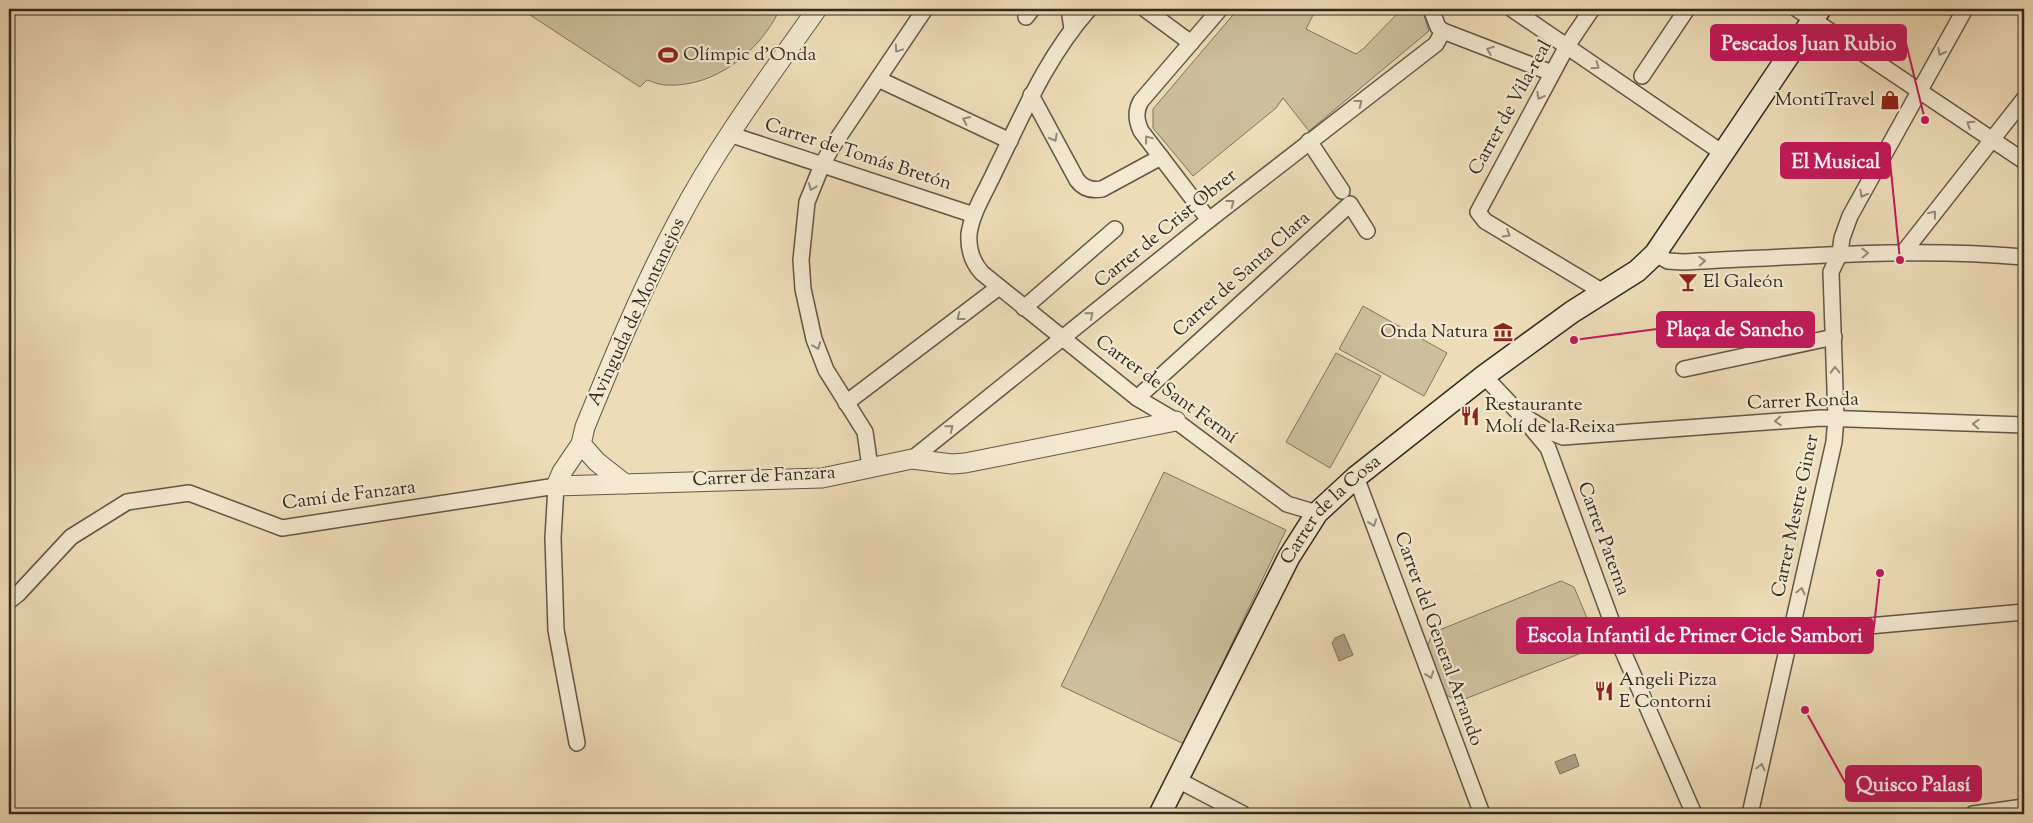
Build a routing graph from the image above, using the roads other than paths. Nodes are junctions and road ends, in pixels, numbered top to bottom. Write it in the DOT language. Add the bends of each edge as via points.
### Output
graph roads {
  1 [pos="817,9"];
  2 [pos="925,9"];
  3 [pos="1069,9"];
  4 [pos="1090,9"];
  5 [pos="1145,9"];
  6 [pos="1220,9"];
  7 [pos="1431,9"];
  8 [pos="1512,9"];
  9 [pos="1592,9"];
  10 [pos="1687,9"];
  11 [pos="1965,9"];
  12 [pos="1810,12"];
  13 [pos="1072,29"];
  14 [pos="1443,31"];
  15 [pos="1191,43"];
  16 [pos="1567,46"];
  17 [pos="1552,74"];
  18 [pos="1642,76"];
  19 [pos="878,79"];
  20 [pos="1920,91"];
  21 [pos="1032,95"];
  22 [pos="2024,99"];
  23 [pos="730,134"];
  24 [pos="1992,139"];
  25 [pos="1010,141"];
  26 [pos="1310,141"];
  27 [pos="1724,154"];
  28 [pos="1161,157"];
  29 [pos="2024,161"];
  30 [pos="822,165"];
  31 [pos="1342,191"];
  32 [pos="974,215"];
  33 [pos="1209,220"];
  34 [pos="1115,229"];
  35 [pos="1367,231"];
  36 [pos="1903,253"];
  37 [pos="1655,254"];
  38 [pos="1840,254"];
  39 [pos="2024,256"];
  40 [pos="999,287"];
  41 [pos="1603,292"];
  42 [pos="1024,308"];
  43 [pos="1834,337"];
  44 [pos="1061,338"];
  45 [pos="1684,369"];
  46 [pos="1484,376"];
  47 [pos="1137,398"];
  48 [pos="846,403"];
  49 [pos="1520,413"];
  50 [pos="1836,418"];
  51 [pos="1176,421"];
  52 [pos="2024,426"];
  53 [pos="1583,436"];
  54 [pos="581,444"];
  55 [pos="1553,458"];
  56 [pos="912,459"];
  57 [pos="870,467"];
  58 [pos="1356,477"];
  59 [pos="626,484"];
  60 [pos="594,485"];
  61 [pos="556,486"];
  62 [pos="1317,513"];
  63 [pos="9,601"];
  64 [pos="2024,612"];
  65 [pos="1791,633"];
  66 [pos="577,743"];
  67 [pos="1178,780"];
  68 [pos="2024,807"];
  69 [pos="1160,814"];
  70 [pos="1243,814"];
  71 [pos="1482,814"];
  72 [pos="1694,814"];
  73 [pos="1750,814"];
  74 [pos="1973,814"];
  1 -- 23 [label="street, Avinguda de Montanejos"];
  2 -- 19 [label="street, one-way"];
  3 -- 13 [label="street"];
  4 -- 13 [label="street, Carrer de Sant Fermí"];
  5 -- 15 [label="street"];
  6 -- 15 [label="street"];
  7 -- 14 [label="street"];
  8 -- 16 [label="street"];
  9 -- 16 [label="street, Carrer de Vila-real"];
  10 -- 18 [label="street"];
  11 -- 20 [label="street, Carrer Mestre Giner, one-way"];
  12 -- 20 [label="street"];
  12 -- 27 [label="main road, Carrer de la Cosa"];
  13 -- 21 [label="street, Carrer de Sant Fermí"];
  17 -- 14 [label="street, one-way"];
  26 -- 14 [label="street, Carrer de Crist Obrer, one-way" via="1436,44"];
  28 -- 15 [label="street, one-way" via="1141,131 1137,111 1141,100"];
  16 -- 17 [label="street, Carrer de Vila-real"];
  16 -- 27 [label="street, one-way"];
  17 -- 41 [label="street, Carrer de Vila-real, one-way" via="1478,212 1485,221"];
  25 -- 19 [label="street, one-way"];
  19 -- 30 [label="street"];
  24 -- 20 [label="street, one-way"];
  20 -- 38 [label="street, Carrer Mestre Giner, one-way" via="1848,221"];
  21 -- 25 [label="street, Carrer de Sant Fermí"];
  21 -- 28 [label="street, one-way" via="1083,187 1102,189"];
  22 -- 24 [label="street"];
  23 -- 30 [label="street, Carrer de Tomás Bretón"];
  23 -- 54 [label="street, Avinguda de Montanejos" via="679,218 631,315 584,426"];
  24 -- 29 [label="street"];
  36 -- 24 [label="street, one-way"];
  25 -- 32 [label="street, Carrer de Sant Fermí"];
  26 -- 31 [label="street"];
  33 -- 26 [label="street, Carrer de Crist Obrer, one-way"];
  27 -- 37 [label="main road, Carrer de la Cosa"];
  28 -- 33 [label="street"];
  30 -- 32 [label="street, Carrer de Tomás Bretón"];
  30 -- 48 [label="street, one-way" via="807,202 801,260 803,289 826,370"];
  32 -- 40 [label="street, Carrer de Sant Fermí" via="969,233 970,253 982,273"];
  44 -- 33 [label="street, Carrer de Crist Obrer, one-way"];
  34 -- 42 [label="street"];
  35 -- 47 [label="street, Carrer de Santa Clara" via="1350,204"];
  38 -- 36 [label="street, one-way"];
  36 -- 39 [label="street"];
  37 -- 38 [label="street, one-way" via="1668,261 1683,262"];
  37 -- 41 [label="main road, Carrer de la Cosa" via="1637,271"];
  38 -- 43 [label="street, Carrer Mestre Giner" via="1831,272"];
  40 -- 42 [label="street, Carrer de Sant Fermí"];
  40 -- 48 [label="street, one-way"];
  41 -- 46 [label="main road, Carrer de la Cosa"];
  42 -- 44 [label="street, Carrer de Sant Fermí"];
  43 -- 45 [label="street"];
  50 -- 43 [label="street, Carrer Mestre Giner, one-way"];
  44 -- 47 [label="street, Carrer de Sant Fermí"];
  56 -- 44 [label="street, Carrer de Crist Obrer, one-way"];
  46 -- 49 [label="street, Carrer Paterna"];
  46 -- 58 [label="main road, Carrer de la Cosa"];
  47 -- 51 [label="street, Carrer de Sant Fermí"];
  48 -- 57 [label="street" via="864,432"];
  49 -- 53 [label="street, Carrer Ronda" via="1563,437"];
  49 -- 55 [label="street, Carrer Paterna"];
  52 -- 50 [label="street, Carrer Ronda, one-way"];
  50 -- 53 [label="street, Carrer Ronda, one-way"];
  65 -- 50 [label="street, Carrer Mestre Giner, one-way" via="1834,442"];
  51 -- 56 [label="street, Carrer de Fanzara" via="965,463"];
  51 -- 62 [label="street, Carrer de Sant Fermí" via="1287,504"];
  53 -- 55 [label="street, Carrer Ronda"];
  54 -- 59 [label="street" via="597,462"];
  54 -- 60 [label="street"];
  54 -- 61 [label="street, Avinguda de Montanejos"];
  55 -- 72 [label="street, Carrer Paterna" via="1621,647"];
  56 -- 57 [label="street, Carrer de Fanzara"];
  57 -- 59 [label="street, Carrer de Fanzara" via="822,478"];
  58 -- 62 [label="main road, Carrer de la Cosa"];
  58 -- 71 [label="street, Carrer del General Arrando, one-way"];
  59 -- 60 [label="street, Carrer de Fanzara"];
  60 -- 61 [label="street, Carrer de Fanzara"];
  61 -- 63 [label="street, Camí de Fanzara" via="282,528 189,493 127,502 71,537"];
  61 -- 66 [label="street, Avinguda de Montanejos" via="553,538 556,630"];
  62 -- 67 [label="main road, Carrer de la Cosa" via="1289,557"];
  64 -- 65 [label="street"];
  73 -- 65 [label="street, Carrer Mestre Giner, one-way"];
  67 -- 69 [label="main road, Carrer de la Cosa"];
  67 -- 70 [label="street"];
  68 -- 74 [label="street"];
}
